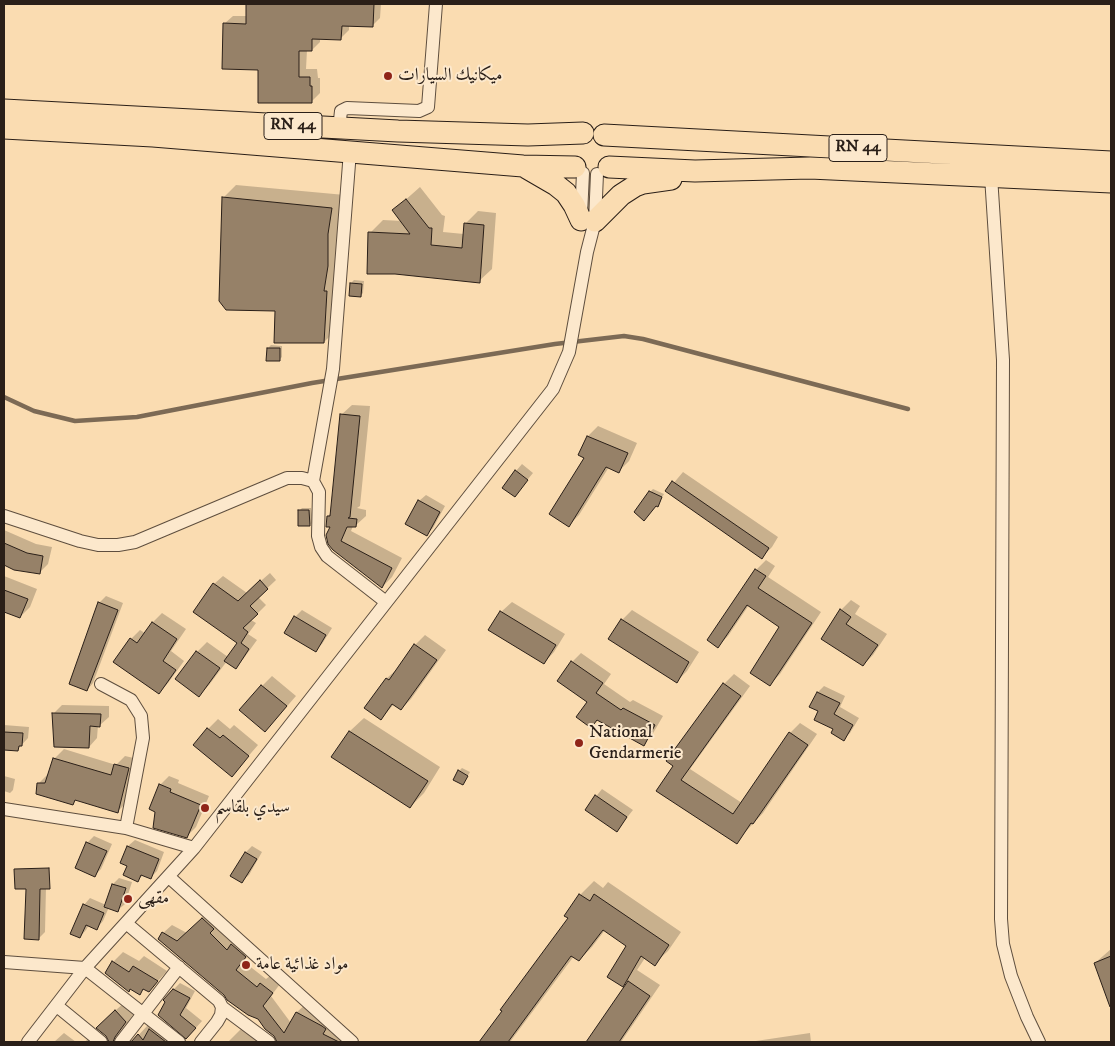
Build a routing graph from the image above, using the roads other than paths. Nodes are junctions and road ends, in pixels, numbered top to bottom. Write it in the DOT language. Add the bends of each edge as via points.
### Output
graph roads {
  1 [pos="436,4"];
  2 [pos="4,110"];
  3 [pos="4,128"];
  4 [pos="339,128"];
  5 [pos="594,134"];
  6 [pos="350,151"];
  7 [pos="1111,162"];
  8 [pos="522,166"];
  9 [pos="591,170"];
  10 [pos="695,171"];
  11 [pos="990,176"];
  12 [pos="1111,182"];
  13 [pos="588,220"];
  14 [pos="313,481"];
  15 [pos="4,516"];
  16 [pos="386,602"];
  17 [pos="101,684"];
  18 [pos="4,809"];
  19 [pos="126,828"];
  20 [pos="194,848"];
  21 [pos="168,876"];
  22 [pos="126,923"];
  23 [pos="4,962"];
  24 [pos="179,967"];
  25 [pos="85,968"];
  26 [pos="57,1006"];
  27 [pos="222,1007"];
  28 [pos="143,1014"];
  29 [pos="28,1042"];
  30 [pos="101,1042"];
  31 [pos="121,1042"];
  32 [pos="179,1042"];
  33 [pos="201,1042"];
  34 [pos="269,1042"];
  35 [pos="352,1042"];
  36 [pos="1039,1042"];
  1 -- 4 [label="street" via="428,107 419,111 347,108 341,111"];
  2 -- 4 [label="highway, RN 44"];
  3 -- 6 [label="highway, RN 44"];
  4 -- 5 [label="highway, RN 44" via="528,135"];
  5 -- 7 [label="highway, RN 44"];
  5 -- 9 [label="highway" via="609,140 614,153"];
  5 -- 9 [label="highway" via="577,137 570,149 570,157"];
  6 -- 8 [label="highway, RN 44"];
  6 -- 14 [label="street" via="333,369"];
  8 -- 9 [label="highway, RN 44"];
  8 -- 13 [label="highway" via="566,193"];
  9 -- 10 [label="highway, RN 44"];
  9 -- 13 [label="street"];
  10 -- 11 [label="highway, RN 44" via="810,168"];
  10 -- 13 [label="highway" via="635,186"];
  11 -- 12 [label="highway, RN 44"];
  11 -- 36 [label="street" via="1003,360 1001,919 1011,976"];
  13 -- 16 [label="street" via="588,252 569,352 553,390"];
  14 -- 15 [label="street" via="287,478 144,539 118,545 80,541"];
  14 -- 16 [label="street" via="319,492 318,536 321,547"];
  16 -- 20 [label="street"];
  17 -- 19 [label="street" via="131,700 141,716 143,738"];
  18 -- 19 [label="street"];
  19 -- 20 [label="street"];
  20 -- 21 [label="street"];
  21 -- 22 [label="street"];
  21 -- 35 [label="street"];
  22 -- 24 [label="street"];
  22 -- 25 [label="street"];
  23 -- 25 [label="street"];
  24 -- 27 [label="street" via="215,996"];
  24 -- 28 [label="street"];
  25 -- 26 [label="street"];
  25 -- 28 [label="street"];
  26 -- 29 [label="street"];
  26 -- 30 [label="street"];
  27 -- 33 [label="street" via="217,1022"];
  27 -- 34 [label="street"];
  28 -- 31 [label="street"];
  28 -- 32 [label="street"];
}
